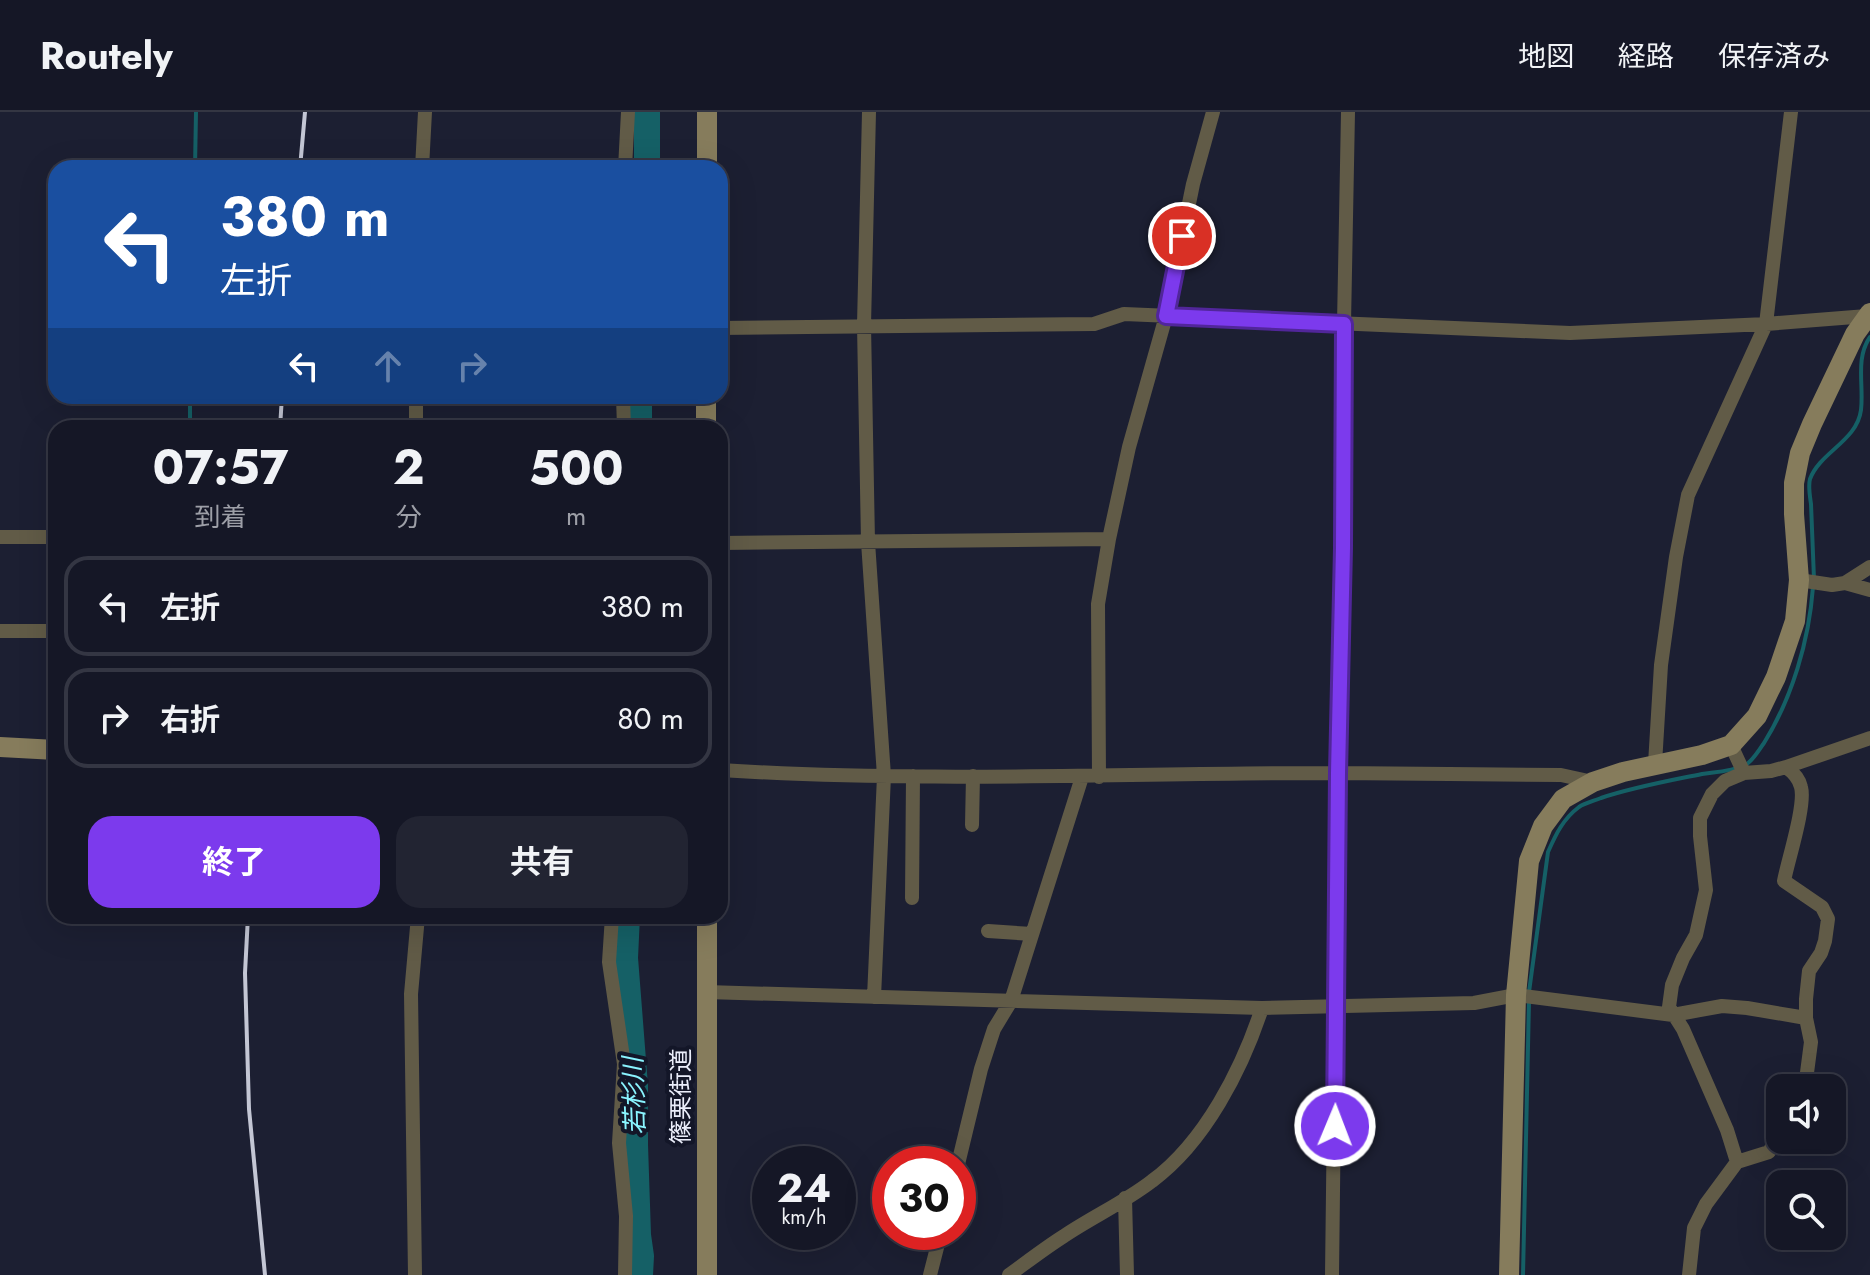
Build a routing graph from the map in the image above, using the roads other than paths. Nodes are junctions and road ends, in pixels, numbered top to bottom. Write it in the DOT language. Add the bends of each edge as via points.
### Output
graph roads {
  1 [pos="425,112"];
  2 [pos="628,112"];
  3 [pos="707,112"];
  4 [pos="869,112"];
  5 [pos="1213,112"];
  6 [pos="1348,112"];
  7 [pos="1791,112"];
  8 [pos="422,160"];
  9 [pos="625,160"];
  10 [pos="707,160"];
  11 [pos="1869,314"];
  12 [pos="1166,316"];
  13 [pos="1344,324"];
  14 [pos="1766,324"];
  15 [pos="864,325"];
  16 [pos="728,328"];
  17 [pos="0,537"];
  18 [pos="48,537"];
  19 [pos="1109,539"];
  20 [pos="868,542"];
  21 [pos="728,543"];
  22 [pos="1870,567"];
  23 [pos="1809,582"];
  24 [pos="1845,583"];
  25 [pos="1870,590"];
  26 [pos="0,631"];
  27 [pos="48,631"];
  28 [pos="1870,738"];
  29 [pos="0,747"];
  30 [pos="48,750"];
  31 [pos="1739,762"];
  32 [pos="1655,764"];
  33 [pos="1786,767"];
  34 [pos="728,770"];
  35 [pos="1338,773"];
  36 [pos="884,776"];
  37 [pos="913,776"];
  38 [pos="973,776"];
  39 [pos="1082,777"];
  40 [pos="1099,777"];
  41 [pos="1593,782"];
  42 [pos="972,825"];
  43 [pos="912,898"];
  44 [pos="417,924"];
  45 [pos="611,924"];
  46 [pos="707,924"];
  47 [pos="988,931"];
  48 [pos="1032,934"];
  49 [pos="706,992"];
  50 [pos="1525,996"];
  51 [pos="874,997"];
  52 [pos="1011,1001"];
  53 [pos="1337,1007"];
  54 [pos="1262,1008"];
  55 [pos="1673,1015"];
  56 [pos="1806,1018"];
  57 [pos="1807,1074"];
  58 [pos="963,1146"];
  59 [pos="1766,1153"];
  60 [pos="1737,1162"];
  61 [pos="1125,1198"];
  62 [pos="936,1250"];
  63 [pos="415,1275"];
  64 [pos="625,1275"];
  65 [pos="707,1275"];
  66 [pos="930,1275"];
  67 [pos="1009,1275"];
  68 [pos="1127,1275"];
  69 [pos="1332,1275"];
  70 [pos="1509,1275"];
  71 [pos="1689,1275"];
  1 -- 8 [label="street"];
  2 -- 9 [label="street"];
  3 -- 10 [label="street"];
  4 -- 15 [label="street"];
  5 -- 12 [label="street"];
  6 -- 13 [label="street"];
  7 -- 14 [label="street"];
  11 -- 14 [label="street"];
  11 -- 23 [label="street" via="1800,453 1794,514"];
  12 -- 13 [label="street"];
  12 -- 15 [label="street" via="1124,314 1094,324"];
  12 -- 19 [label="street"];
  13 -- 14 [label="street" via="1570,333"];
  13 -- 35 [label="street"];
  14 -- 32 [label="street" via="1688,495 1661,665"];
  15 -- 16 [label="street"];
  15 -- 20 [label="street"];
  17 -- 18 [label="street"];
  19 -- 20 [label="street"];
  19 -- 40 [label="street" via="1098,604"];
  20 -- 21 [label="street"];
  20 -- 36 [label="street"];
  22 -- 24 [label="street"];
  23 -- 24 [label="street"];
  23 -- 31 [label="street"];
  24 -- 25 [label="street"];
  26 -- 27 [label="street"];
  28 -- 33 [label="street"];
  29 -- 30 [label="street"];
  31 -- 32 [label="street" via="1702,755"];
  31 -- 33 [label="street" via="1771,771"];
  31 -- 55 [label="street" via="1700,818 1706,890 1696,935 1672,985"];
  32 -- 41 [label="street"];
  33 -- 56 [label="street" via="1802,787 1802,799 1784,881 1822,907 1828,919 1821,953 1809,971"];
  34 -- 36 [label="street"];
  35 -- 40 [label="street"];
  35 -- 41 [label="street" via="1561,775"];
  35 -- 53 [label="street"];
  36 -- 37 [label="street"];
  36 -- 51 [label="street"];
  37 -- 38 [label="street"];
  37 -- 43 [label="street"];
  38 -- 39 [label="street"];
  38 -- 42 [label="street"];
  39 -- 40 [label="street"];
  39 -- 48 [label="street"];
  41 -- 50 [label="street" via="1563,799 1543,826 1529,861"];
  44 -- 63 [label="street" via="411,994"];
  45 -- 64 [label="street" via="609,962 624,1064 619,1143"];
  46 -- 49 [label="street, 篠栗街道"];
  47 -- 48 [label="street"];
  48 -- 52 [label="street"];
  49 -- 51 [label="street"];
  49 -- 65 [label="street, 篠栗街道"];
  50 -- 53 [label="street" via="1474,1003"];
  50 -- 55 [label="street"];
  50 -- 70 [label="street"];
  51 -- 52 [label="street"];
  52 -- 54 [label="street"];
  52 -- 58 [label="street" via="994,1029"];
  53 -- 54 [label="street"];
  53 -- 69 [label="street"];
  54 -- 61 [label="street" via="1225,1092 1201,1131 1152,1182"];
  55 -- 56 [label="street" via="1722,1006"];
  55 -- 60 [label="street"];
  56 -- 57 [label="street" via="1811,1042"];
  59 -- 60 [label="street"];
  60 -- 71 [label="street" via="1694,1228"];
  61 -- 67 [label="street"];
  61 -- 68 [label="street"];
  62 -- 66 [label="street"];
}
